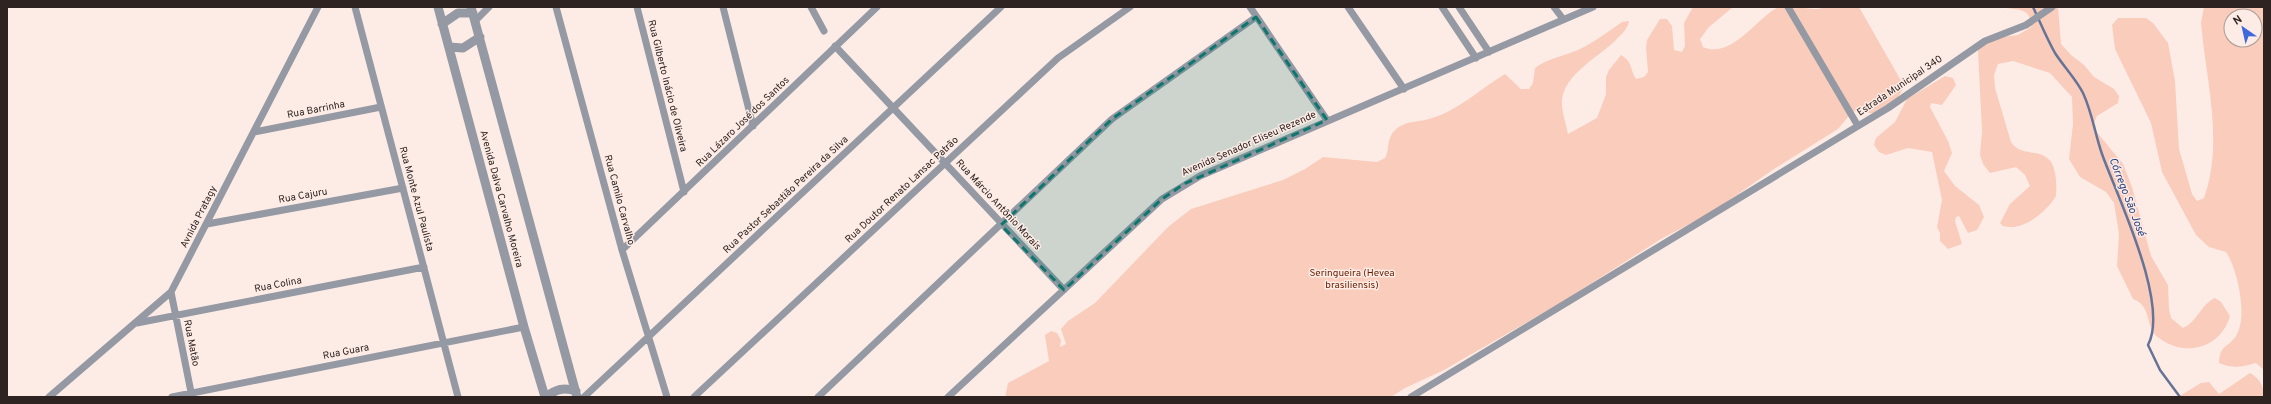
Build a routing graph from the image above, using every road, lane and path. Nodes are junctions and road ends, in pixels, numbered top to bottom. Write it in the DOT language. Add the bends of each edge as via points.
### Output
graph roads {
  1 [pos="318,7"];
  2 [pos="355,7"];
  3 [pos="438,7"];
  4 [pos="489,7"];
  5 [pos="556,7"];
  6 [pos="637,7"];
  7 [pos="723,7"];
  8 [pos="811,7"];
  9 [pos="877,7"];
  10 [pos="1001,7"];
  11 [pos="1130,7"];
  12 [pos="1250,7"];
  13 [pos="1348,7"];
  14 [pos="1442,7"];
  15 [pos="1459,7"];
  16 [pos="1554,7"];
  17 [pos="1593,7"];
  18 [pos="1788,7"];
  19 [pos="2052,7"];
  20 [pos="473,14"];
  21 [pos="1256,17"];
  22 [pos="1563,19"];
  23 [pos="442,24"];
  24 [pos="824,31"];
  25 [pos="480,37"];
  26 [pos="835,46"];
  27 [pos="448,47"];
  28 [pos="1489,52"];
  29 [pos="1476,58"];
  30 [pos="1404,89"];
  31 [pos="381,107"];
  32 [pos="894,108"];
  33 [pos="1327,120"];
  34 [pos="753,126"];
  35 [pos="1858,126"];
  36 [pos="254,132"];
  37 [pos="946,163"];
  38 [pos="403,188"];
  39 [pos="684,192"];
  40 [pos="207,224"];
  41 [pos="1001,225"];
  42 [pos="622,250"];
  43 [pos="424,267"];
  44 [pos="1064,290"];
  45 [pos="171,292"];
  46 [pos="176,315"];
  47 [pos="137,323"];
  48 [pos="524,327"];
  49 [pos="650,337"];
  50 [pos="444,343"];
  51 [pos="577,394"];
  52 [pos="191,395"];
  53 [pos="49,397"];
  54 [pos="172,397"];
  55 [pos="458,397"];
  56 [pos="546,397"];
  57 [pos="584,397"];
  58 [pos="667,397"];
  59 [pos="694,397"];
  60 [pos="818,397"];
  61 [pos="948,397"];
  62 [pos="1410,397"];
  1 -- 36 [label="street, Avnida Pratagy"];
  2 -- 31 [label="street, Rua Monte Azul Paulista"];
  3 -- 23 [label="street, Avenida Dalva Carvalho Moreira"];
  4 -- 20 [label="street"];
  5 -- 42 [label="street, Rua Camilo Carvalho"];
  6 -- 39 [label="street, Rua Gilberto Inácio de Oliveira"];
  7 -- 34 [label="street"];
  8 -- 24 [label="street"];
  9 -- 26 [label="street, Rua Lázaro José dos Santos"];
  10 -- 32 [label="street, Rua Pastor Sebastião Pereira da Silva"];
  11 -- 37 [label="street, Rua Doutor Renato Lansac Patrão" via="1058,58"];
  12 -- 21 [label="street"];
  13 -- 30 [label="street"];
  14 -- 29 [label="street"];
  15 -- 28 [label="street"];
  16 -- 22 [label="street"];
  17 -- 22 [label="street, Avenida Senador Eliseu Rezende"];
  18 -- 35 [label="street, Estrada Municipal 340"];
  19 -- 35 [label="street, Estrada Municipal 340" via="2026,25 1985,41"];
  20 -- 23 [label="street" via="458,13"];
  20 -- 25 [label="street"];
  21 -- 33 [label="street"];
  21 -- 41 [label="street" via="1112,119"];
  22 -- 28 [label="street, Avenida Senador Eliseu Rezende"];
  23 -- 27 [label="street, Avenida Dalva Carvalho Moreira"];
  25 -- 27 [label="street" via="463,48"];
  25 -- 51 [label="street"];
  26 -- 32 [label="street, Rua Márcio Antônio Morais"];
  26 -- 34 [label="street, Rua Lázaro José dos Santos"];
  27 -- 48 [label="street, Avenida Dalva Carvalho Moreira"];
  28 -- 29 [label="street, Avenida Senador Eliseu Rezende"];
  29 -- 30 [label="street, Avenida Senador Eliseu Rezende"];
  30 -- 33 [label="street, Avenida Senador Eliseu Rezende"];
  31 -- 36 [label="street, Rua Barrinha"];
  31 -- 38 [label="street, Rua Monte Azul Paulista"];
  32 -- 37 [label="street, Rua Márcio Antônio Morais"];
  32 -- 49 [label="street, Rua Pastor Sebastião Pereira da Silva"];
  33 -- 44 [label="street, Avenida Senador Eliseu Rezende" via="1184,184 1162,199"];
  34 -- 39 [label="street, Rua Lázaro José dos Santos"];
  35 -- 62 [label="street"];
  36 -- 40 [label="street, Avnida Pratagy"];
  37 -- 41 [label="street, Rua Márcio Antônio Morais"];
  37 -- 59 [label="street, Rua Doutor Renato Lansac Patrão"];
  38 -- 40 [label="street, Rua Cajuru"];
  38 -- 43 [label="street, Rua Monte Azul Paulista"];
  39 -- 42 [label="street, Rua Lázaro José dos Santos"];
  40 -- 45 [label="street, Avnida Pratagy"];
  41 -- 44 [label="street, Rua Márcio Antônio Morais"];
  41 -- 60 [label="street"];
  42 -- 49 [label="street, Rua Camilo Carvalho"];
  43 -- 46 [label="street, Rua Colina"];
  43 -- 50 [label="street, Rua Monte Azul Paulista"];
  44 -- 61 [label="street, Avenida Senador Eliseu Rezende"];
  45 -- 46 [label="street, Rua Matão"];
  45 -- 47 [label="street, Avnida Pratagy"];
  46 -- 47 [label="street, Rua Colina"];
  46 -- 52 [label="street, Rua Matão"];
  47 -- 53 [label="street, Avnida Pratagy"];
  48 -- 50 [label="street, Rua Guara"];
  48 -- 56 [label="street, Avenida Dalva Carvalho Moreira"];
  49 -- 57 [label="street, Rua Pastor Sebastião Pereira da Silva"];
  49 -- 58 [label="street, Rua Camilo Carvalho"];
  50 -- 52 [label="street, Rua Guara"];
  50 -- 55 [label="street, Rua Monte Azul Paulista"];
  51 -- 56 [label="street" via="563,389 556,390"];
  52 -- 54 [label="street, Rua Guara"];
}
